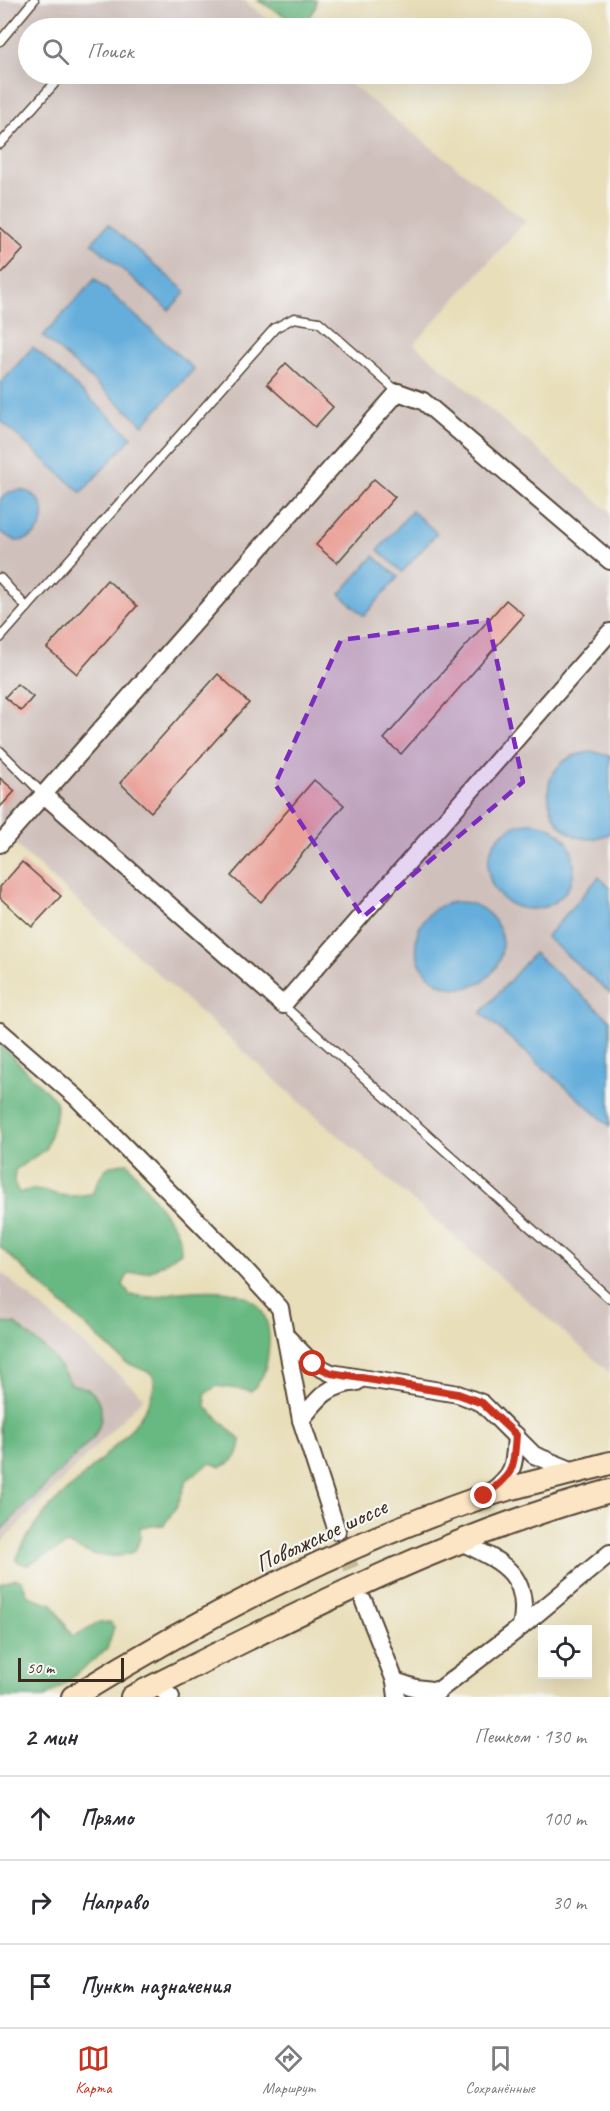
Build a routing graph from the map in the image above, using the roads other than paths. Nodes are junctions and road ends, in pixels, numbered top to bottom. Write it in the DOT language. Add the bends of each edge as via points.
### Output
graph roads {
  1 [pos="34,0"];
  2 [pos="19,18"];
  3 [pos="18,19"];
  4 [pos="0,41"];
  5 [pos="54,84"];
  6 [pos="0,144"];
  7 [pos="398,392"];
  8 [pos="610,561"];
  9 [pos="0,578"];
  10 [pos="27,608"];
  11 [pos="610,632"];
  12 [pos="0,638"];
  13 [pos="0,752"];
  14 [pos="43,794"];
  15 [pos="0,844"];
  16 [pos="283,1005"];
  17 [pos="0,1031"];
  18 [pos="610,1299"];
  19 [pos="286,1336"];
  20 [pos="370,1380"];
  21 [pos="302,1420"];
  22 [pos="516,1435"];
  23 [pos="610,1463"];
  24 [pos="577,1472"];
  25 [pos="610,1491"];
  26 [pos="484,1496"];
  27 [pos="337,1531"];
  28 [pos="459,1541"];
  29 [pos="610,1553"];
  30 [pos="364,1602"];
  31 [pos="521,1627"];
  32 [pos="396,1689"];
  33 [pos="164,1691"];
  34 [pos="434,1694"];
  35 [pos="73,1697"];
  36 [pos="132,1697"];
  1 -- 2 [label="lane"];
  3 -- 4 [label="lane"];
  5 -- 6 [label="lane"];
  7 -- 8 [label="street" via="423,401"];
  7 -- 10 [label="lane" via="319,322 294,318 275,328"];
  7 -- 14 [label="street"];
  9 -- 10 [label="lane"];
  10 -- 12 [label="lane"];
  11 -- 16 [label="street"];
  13 -- 14 [label="lane"];
  14 -- 15 [label="street"];
  14 -- 16 [label="street"];
  16 -- 18 [label="lane"];
  17 -- 19 [label="street" via="76,1097 240,1264 280,1308"];
  19 -- 20 [label="street" via="313,1364 331,1373"];
  19 -- 21 [label="street"];
  20 -- 21 [label="street" via="338,1384 322,1394"];
  20 -- 22 [label="street" via="458,1394 482,1403"];
  21 -- 27 [label="street"];
  22 -- 24 [label="street" via="534,1455"];
  22 -- 26 [label="street" via="508,1478"];
  23 -- 24 [label="street, Поволжское шоссе"];
  24 -- 26 [label="street, Поволжское шоссе"];
  25 -- 28 [label="street"];
  26 -- 35 [label="street, Поволжское шоссе" via="307,1567 128,1663"];
  28 -- 31 [label="street" via="503,1563 522,1589"];
  28 -- 33 [label="street" via="321,1602"];
  29 -- 31 [label="street"];
  30 -- 32 [label="street"];
  31 -- 34 [label="street"];
  32 -- 34 [label="street" via="416,1688"];
  33 -- 36 [label="street"];
}
